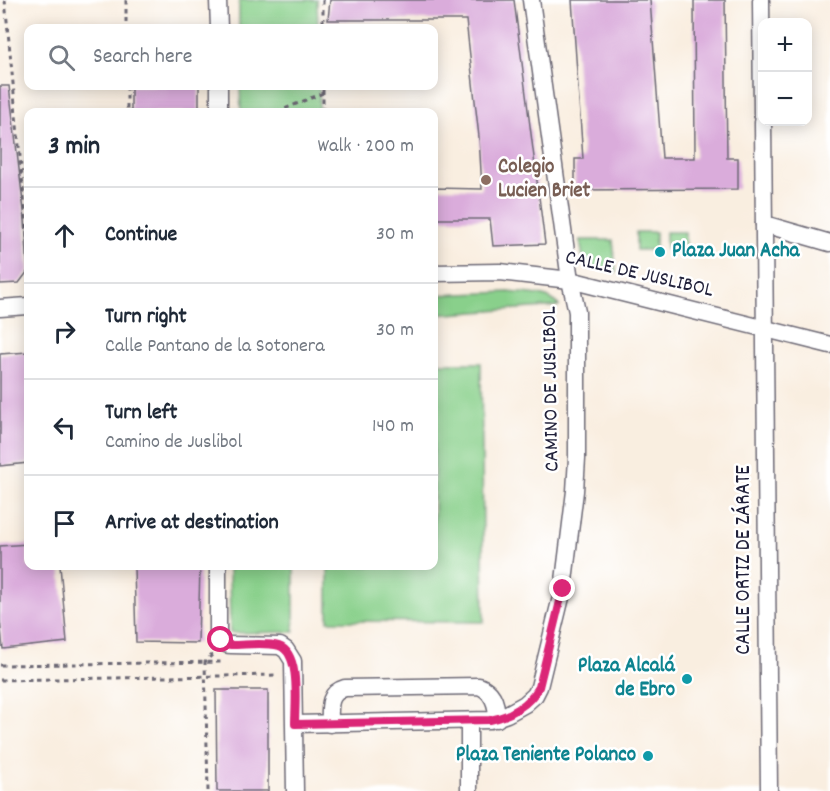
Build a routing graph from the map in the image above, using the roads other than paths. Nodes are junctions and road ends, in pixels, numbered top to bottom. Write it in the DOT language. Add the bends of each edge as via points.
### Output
graph roads {
  1 [pos="219,0"];
  2 [pos="531,0"];
  3 [pos="761,0"];
  4 [pos="219,24"];
  5 [pos="762,72"];
  6 [pos="219,90"];
  7 [pos="219,108"];
  8 [pos="763,126"];
  9 [pos="764,224"];
  10 [pos="830,243"];
  11 [pos="438,273"];
  12 [pos="570,280"];
  13 [pos="24,306"];
  14 [pos="0,308"];
  15 [pos="766,329"];
  16 [pos="830,345"];
  17 [pos="218,570"];
  18 [pos="497,719"];
  19 [pos="468,721"];
  20 [pos="295,724"];
  21 [pos="330,724"];
  22 [pos="295,791"];
  23 [pos="469,791"];
  24 [pos="769,791"];
  1 -- 4 [label="street"];
  2 -- 12 [label="street, CAMINO DE JUSLIBOL"];
  3 -- 5 [label="street"];
  6 -- 7 [label="street"];
  8 -- 9 [label="street, CALLE ORTIZ DE ZÁRATE"];
  9 -- 10 [label="street"];
  9 -- 15 [label="street, CALLE ORTIZ DE ZÁRATE"];
  11 -- 12 [label="street, CALLE DE JUSLIBOL" via="500,272"];
  12 -- 15 [label="street, CALLE DE JUSLIBOL"];
  12 -- 18 [label="street, CAMINO DE JUSLIBOL" via="577,312 577,458 563,589 535,695"];
  13 -- 14 [label="street"];
  15 -- 16 [label="street, CALLE DE JUSLIBOL"];
  15 -- 24 [label="street, CALLE ORTIZ DE ZÁRATE"];
  17 -- 20 [label="street" via="218,632 224,644 280,646 286,650 293,661"];
  18 -- 19 [label="street, CAMINO DE JUSLIBOL"];
  18 -- 21 [label="street" via="493,698 479,686 345,688 331,699"];
  19 -- 21 [label="street, CAMINO DE JUSLIBOL"];
  19 -- 23 [label="street"];
  20 -- 21 [label="street, CAMINO DE JUSLIBOL"];
  20 -- 22 [label="street"];
}
